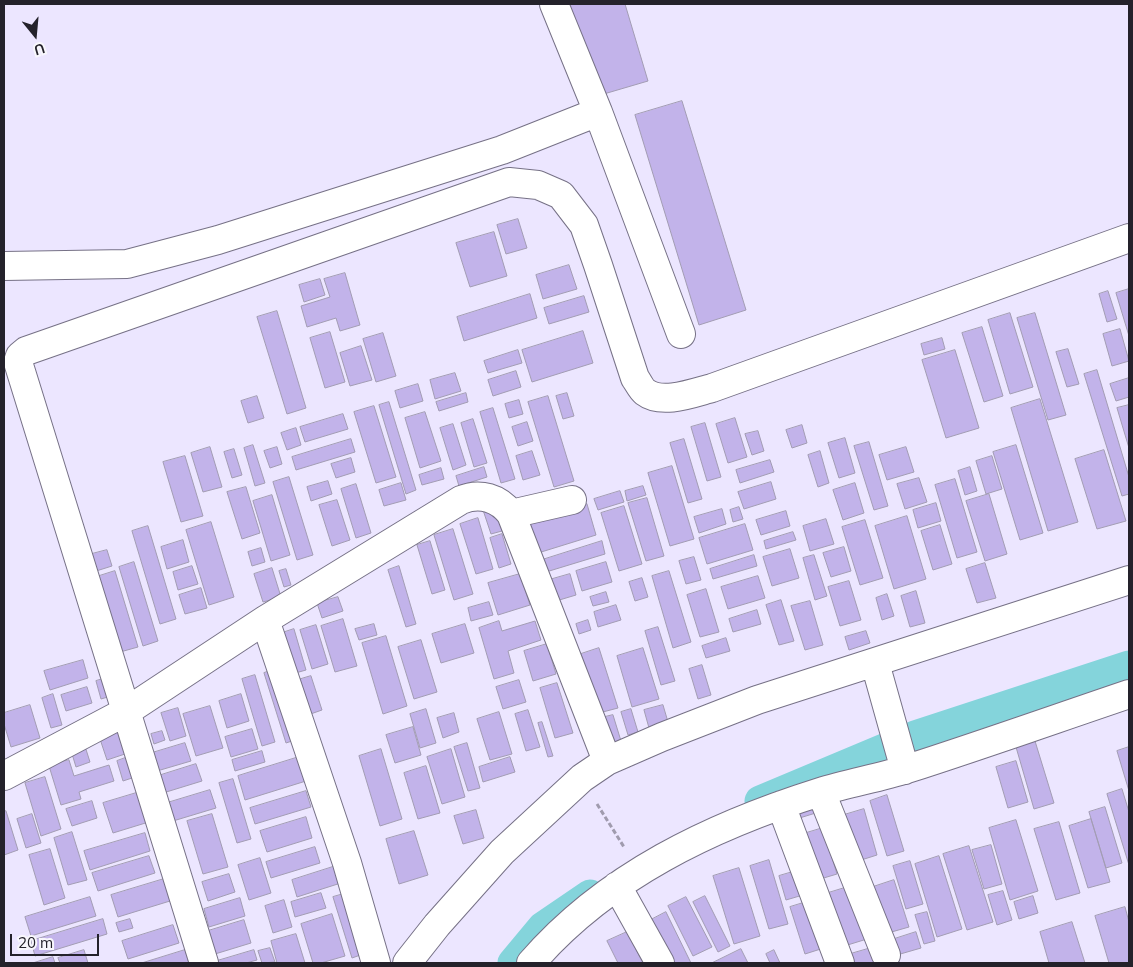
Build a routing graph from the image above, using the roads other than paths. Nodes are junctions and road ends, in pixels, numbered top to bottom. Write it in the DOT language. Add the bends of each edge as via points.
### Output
graph roads {
  1 [pos="554,4"];
  2 [pos="598,112"];
  3 [pos="1129,238"];
  4 [pos="4,266"];
  5 [pos="681,334"];
  6 [pos="572,500"];
  7 [pos="511,514"];
  8 [pos="1129,580"];
  9 [pos="265,620"];
  10 [pos="875,663"];
  11 [pos="1129,694"];
  12 [pos="127,711"];
  13 [pos="608,762"];
  14 [pos="904,764"];
  15 [pos="4,776"];
  16 [pos="821,792"];
  17 [pos="781,805"];
  18 [pos="617,886"];
  19 [pos="886,955"];
  20 [pos="204,963"];
  21 [pos="376,963"];
  22 [pos="407,963"];
  23 [pos="531,963"];
  24 [pos="660,963"];
  25 [pos="840,963"];
  1 -- 2 [label="street"];
  2 -- 4 [label="street" via="493,153 218,240 136,262"];
  2 -- 5 [label="street"];
  3 -- 12 [label="street" via="712,388 666,398 644,391 635,378 584,226 561,195 538,185 509,182 26,350 18,362"];
  6 -- 7 [label="street"];
  7 -- 9 [label="street" via="498,501 474,496 461,500"];
  7 -- 13 [label="street"];
  8 -- 10 [label="street"];
  9 -- 12 [label="street"];
  9 -- 21 [label="street" via="347,863"];
  10 -- 13 [label="street" via="757,700 662,736"];
  10 -- 14 [label="street"];
  11 -- 14 [label="street"];
  12 -- 15 [label="street"];
  12 -- 20 [label="street"];
  13 -- 22 [label="street" via="582,778 502,852"];
  14 -- 16 [label="street"];
  16 -- 17 [label="street"];
  16 -- 19 [label="street"];
  17 -- 18 [label="street" via="678,849"];
  17 -- 25 [label="street"];
  18 -- 23 [label="street" via="562,931"];
  18 -- 24 [label="street"];
}
